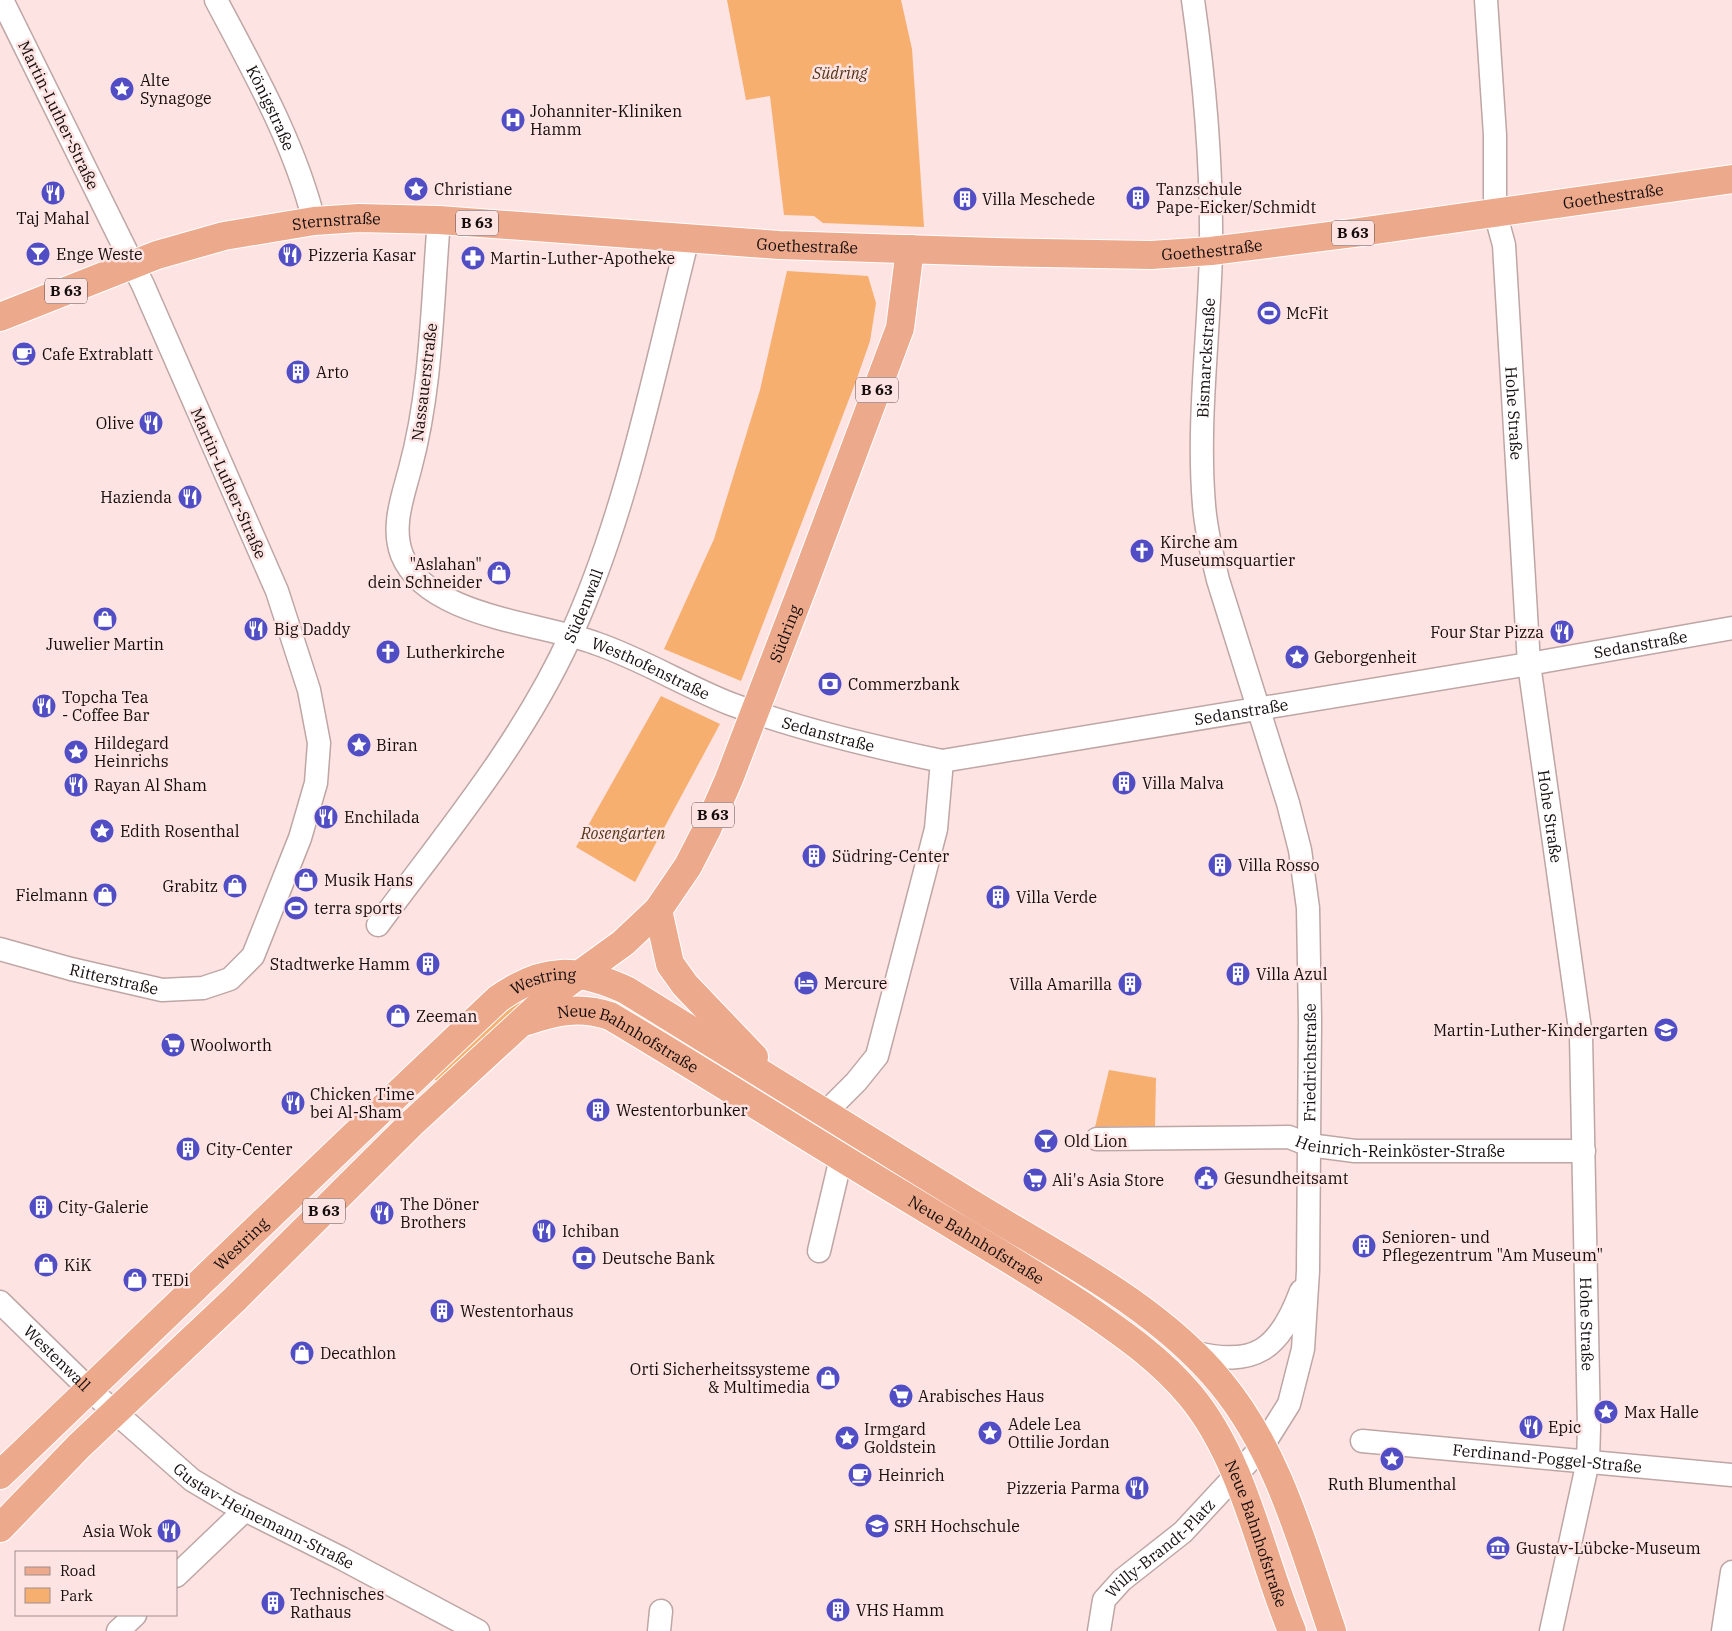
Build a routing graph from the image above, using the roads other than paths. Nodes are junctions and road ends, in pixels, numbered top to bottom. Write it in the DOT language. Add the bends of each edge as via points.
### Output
graph roads {
  1 [pos="2,0"];
  2 [pos="216,0"];
  3 [pos="1192,0"];
  4 [pos="1486,0"];
  5 [pos="1732,179"];
  6 [pos="1495,212"];
  7 [pos="314,220"];
  8 [pos="439,220"];
  9 [pos="688,238"];
  10 [pos="910,249"];
  11 [pos="1211,252"];
  12 [pos="132,264"];
  13 [pos="0,318"];
  14 [pos="411,569"];
  15 [pos="1732,628"];
  16 [pos="571,637"];
  17 [pos="1529,664"];
  18 [pos="1260,709"];
  19 [pos="754,712"];
  20 [pos="942,761"];
  21 [pos="658,910"];
  22 [pos="378,925"];
  23 [pos="0,949"];
  24 [pos="579,974"];
  25 [pos="230,979"];
  26 [pos="519,1024"];
  27 [pos="781,1085"];
  28 [pos="826,1112"];
  29 [pos="1097,1138"];
  30 [pos="1309,1145"];
  31 [pos="1584,1151"];
  32 [pos="841,1158"];
  33 [pos="819,1251"];
  34 [pos="1308,1271"];
  35 [pos="0,1302"];
  36 [pos="1192,1352"];
  37 [pos="90,1390"];
  38 [pos="115,1412"];
  39 [pos="1362,1441"];
  40 [pos="1262,1447"];
  41 [pos="1588,1461"];
  42 [pos="0,1474"];
  43 [pos="1235,1474"];
  44 [pos="1732,1475"];
  45 [pos="245,1510"];
  46 [pos="0,1528"];
  47 [pos="1732,1572"];
  48 [pos="178,1574"];
  49 [pos="134,1616"];
  50 [pos="118,1631"];
  51 [pos="478,1631"];
  52 [pos="1099,1631"];
  53 [pos="1292,1631"];
  54 [pos="1332,1631"];
  55 [pos="1551,1631"];
  56 [pos="1723,1631"];
  1 -- 12 [label="street, Martin-Luther-Straße"];
  2 -- 7 [label="street, Königstraße" via="286,135 307,190"];
  3 -- 11 [label="street, Bismarckstraße" via="1206,123"];
  4 -- 6 [label="street, Hohe Straße" via="1495,135"];
  5 -- 6 [label="main road, Goethestraße / B 63"];
  6 -- 11 [label="main road, Goethestraße / B 63"];
  6 -- 17 [label="street, Hohe Straße" via="1504,245"];
  7 -- 8 [label="main road, Sternstraße / B 63"];
  7 -- 12 [label="main road, Sternstraße / B 63" via="224,236"];
  8 -- 9 [label="main road, Sternstraße / B 63"];
  8 -- 14 [label="street, Nassauerstraße" via="422,422 398,523 403,556"];
  9 -- 10 [label="main road, Goethestraße / B 63"];
  9 -- 16 [label="street, Südenwall" via="600,569"];
  10 -- 11 [label="main road, Goethestraße / B 63" via="1151,255"];
  10 -- 19 [label="main road, Südring / B 63" via="900,328"];
  11 -- 18 [label="street, Bismarckstraße" via="1202,464 1204,506 1218,580"];
  12 -- 13 [label="main road, Sternstraße / B 63"];
  12 -- 25 [label="street, Martin-Luther-Straße" via="278,591 308,690 319,743 316,782 300,838 253,956"];
  14 -- 16 [label="street, Westhofenstraße" via="424,583 458,604"];
  15 -- 17 [label="street, Sedanstraße"];
  16 -- 19 [label="street, Westhofenstraße" via="613,650"];
  16 -- 22 [label="street, Südenwall" via="538,699 488,777"];
  17 -- 18 [label="street, Sedanstraße"];
  17 -- 31 [label="street, Hohe Straße" via="1581,1036"];
  18 -- 20 [label="street, Sedanstraße"];
  18 -- 30 [label="street, Friedrichstraße" via="1300,850 1308,908"];
  19 -- 20 [label="street, Sedanstraße"];
  19 -- 21 [label="main road, Südring / B 63" via="708,827 688,866"];
  20 -- 28 [label="street" via="936,829 877,1056"];
  21 -- 24 [label="main road, Südring / B 63" via="623,943"];
  21 -- 27 [label="main road" via="670,964"];
  23 -- 25 [label="street, Ritterstraße" via="71,970 162,990 203,988"];
  24 -- 26 [label="main road, Westring / B 63"];
  24 -- 27 [label="main road, Neue Bahnhofstraße" via="626,990"];
  24 -- 37 [label="main road, Westring / B 63" via="533,978 516,985 498,999"];
  26 -- 32 [label="main road, Neue Bahnhofstraße" via="573,1008 610,1016"];
  26 -- 38 [label="main road, Westring / B 63"];
  27 -- 28 [label="main road, Neue Bahnhofstraße"];
  28 -- 36 [label="main road, Neue Bahnhofstraße" via="1134,1304"];
  29 -- 30 [label="street, Heinrich-Reinköster-Straße" via="1288,1136"];
  30 -- 31 [label="street, Heinrich-Reinköster-Straße" via="1355,1151"];
  30 -- 34 [label="street, Friedrichstraße"];
  31 -- 41 [label="street, Hohe Straße"];
  32 -- 33 [label="street"];
  32 -- 43 [label="main road, Neue Bahnhofstraße" via="1043,1279 1132,1339 1155,1358 1190,1396 1212,1429"];
  34 -- 36 [label="street, Friedrichstraße" via="1293,1314 1280,1334 1258,1353 1236,1359 1218,1359"];
  34 -- 40 [label="street, Friedrichstraße" via="1303,1348 1289,1404"];
  35 -- 37 [label="street, Westenwall"];
  36 -- 40 [label="main road, Neue Bahnhofstraße" via="1230,1395"];
  37 -- 38 [label="street, Westenwall"];
  37 -- 42 [label="main road, B 63"];
  38 -- 45 [label="street, Gustav-Heinemann-Straße" via="192,1480"];
  38 -- 46 [label="main road, B 63"];
  39 -- 41 [label="street, Ferdinand-Poggel-Straße"];
  40 -- 43 [label="street, Friedrichstraße"];
  40 -- 54 [label="main road, Neue Bahnhofstraße" via="1296,1524"];
  41 -- 44 [label="street, Ferdinand-Poggel-Straße"];
  41 -- 55 [label="street, Hohe Straße"];
  43 -- 52 [label="street, Willy-Brandt-Platz" via="1183,1532 1122,1580 1104,1600"];
  43 -- 53 [label="main road, Neue Bahnhofstraße"];
  45 -- 48 [label="street"];
  45 -- 51 [label="street, Gustav-Heinemann-Straße"];
  47 -- 56 [label="street"];
  49 -- 50 [label="street"];
}
